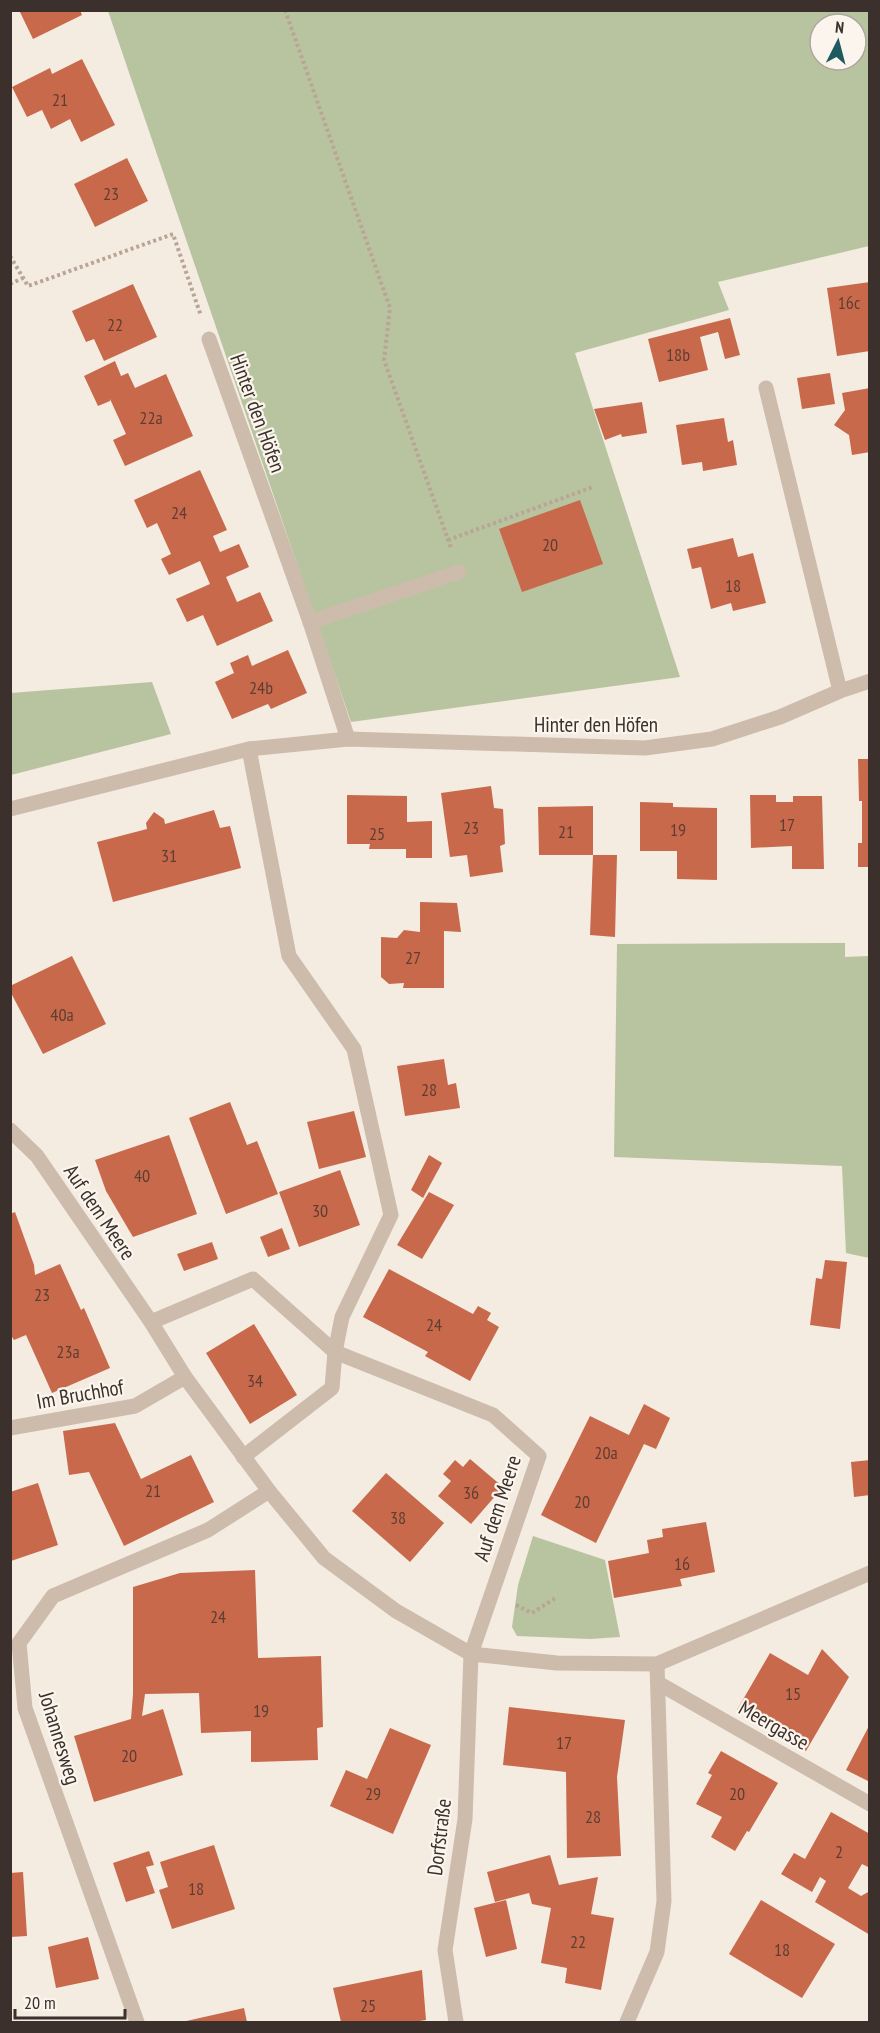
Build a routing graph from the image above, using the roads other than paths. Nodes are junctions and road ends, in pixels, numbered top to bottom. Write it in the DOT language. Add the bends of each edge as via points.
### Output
graph roads {
  1 [pos="209,339"];
  2 [pos="766,388"];
  3 [pos="459,572"];
  4 [pos="310,622"];
  5 [pos="870,681"];
  6 [pos="840,691"];
  7 [pos="348,739"];
  8 [pos="249,749"];
  9 [pos="10,809"];
  10 [pos="10,1130"];
  11 [pos="151,1322"];
  12 [pos="335,1352"];
  13 [pos="185,1377"];
  14 [pos="10,1428"];
  15 [pos="243,1456"];
  16 [pos="269,1491"];
  17 [pos="870,1573"];
  18 [pos="471,1654"];
  19 [pos="657,1664"];
  20 [pos="658,1683"];
  21 [pos="870,1804"];
  22 [pos="137,2022"];
  23 [pos="456,2022"];
  24 [pos="627,2022"];
  1 -- 4 [label="street, Hinter den Höfen"];
  2 -- 6 [label="street"];
  3 -- 4 [label="street"];
  4 -- 7 [label="street, Hinter den Höfen"];
  5 -- 6 [label="street, Hinter den Höfen"];
  6 -- 7 [label="street, Hinter den Höfen" via="780,717 712,739 645,748"];
  7 -- 8 [label="street, Hinter den Höfen"];
  8 -- 9 [label="street, Hinter den Höfen"];
  8 -- 12 [label="street" via="288,956 354,1049 391,1215 342,1317"];
  10 -- 11 [label="street, Auf dem Meere" via="37,1156"];
  11 -- 12 [label="street, Auf dem Meere" via="253,1279"];
  11 -- 13 [label="street, Auf dem Meere"];
  12 -- 15 [label="street" via="332,1388"];
  12 -- 18 [label="street, Auf dem Meere" via="493,1414 539,1456"];
  13 -- 14 [label="street, Im Bruchhof" via="135,1406"];
  13 -- 15 [label="street, Auf dem Meere"];
  15 -- 16 [label="street, Auf dem Meere"];
  16 -- 18 [label="street, Auf dem Meere" via="324,1558 396,1611"];
  16 -- 22 [label="street, Johannesweg" via="208,1530 52,1596 19,1643 25,1708"];
  17 -- 19 [label="street, Auf dem Meere"];
  18 -- 19 [label="street, Auf dem Meere" via="556,1663"];
  18 -- 23 [label="street, Dorfstraße" via="465,1819 446,1950"];
  19 -- 20 [label="street"];
  20 -- 21 [label="street, Meergasse"];
  20 -- 24 [label="street" via="664,1900 657,1952"];
}
